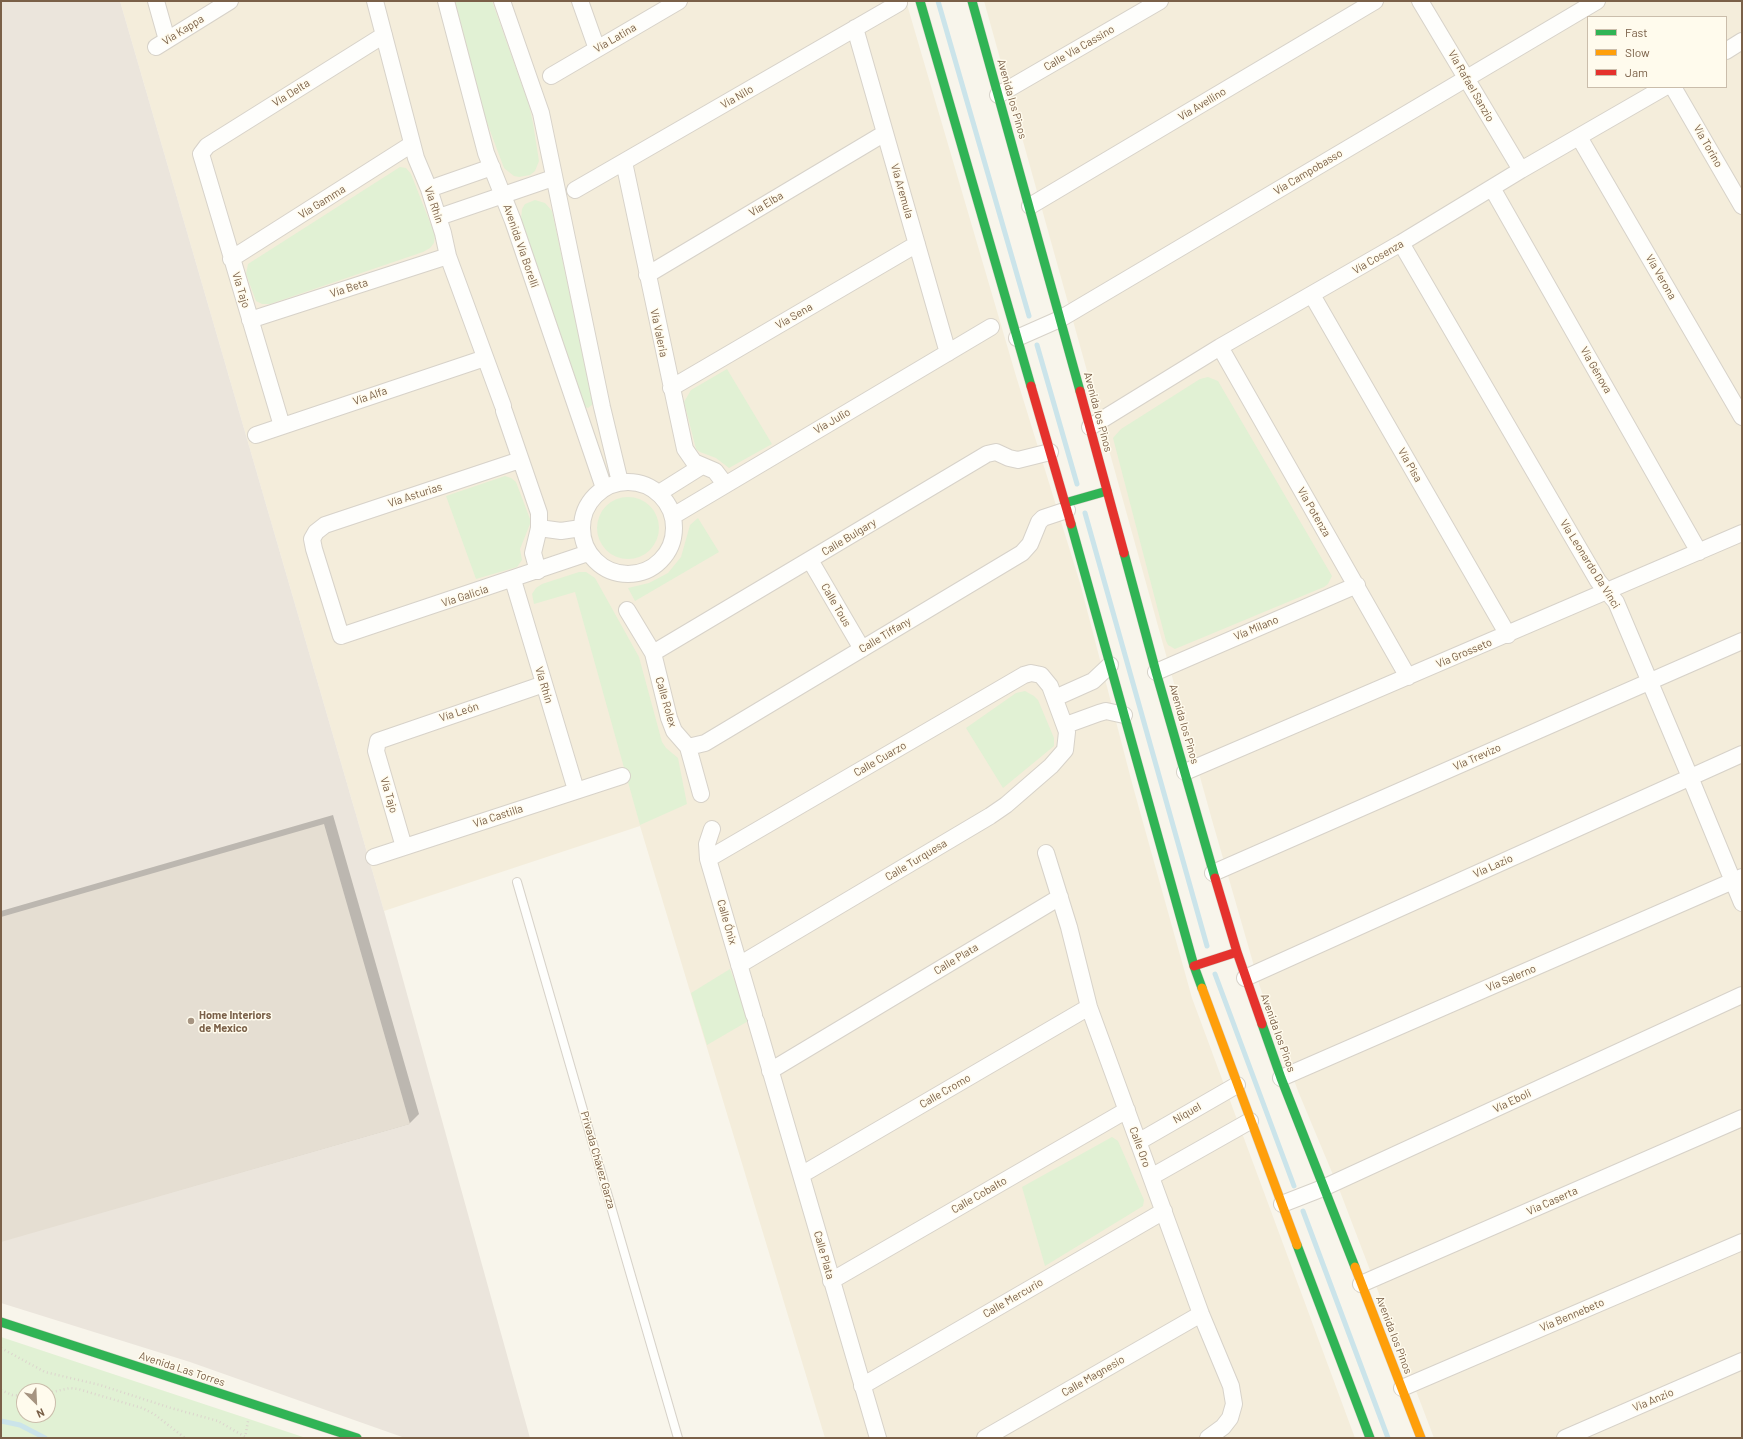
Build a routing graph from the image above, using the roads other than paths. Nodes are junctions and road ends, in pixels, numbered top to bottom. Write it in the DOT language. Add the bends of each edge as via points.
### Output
graph roads {
  1 [pos="156,1"];
  2 [pos="230,1"];
  3 [pos="375,1"];
  4 [pos="446,1"];
  5 [pos="502,1"];
  6 [pos="580,1"];
  7 [pos="679,1"];
  8 [pos="920,1"];
  9 [pos="972,1"];
  10 [pos="1160,1"];
  11 [pos="1375,1"];
  12 [pos="1420,1"];
  13 [pos="1597,1"];
  14 [pos="899,3"];
  15 [pos="855,28"];
  16 [pos="384,35"];
  17 [pos="1742,41"];
  18 [pos="597,49"];
  19 [pos="1727,50"];
  20 [pos="551,76"];
  21 [pos="1466,77"];
  22 [pos="1663,88"];
  23 [pos="1674,88"];
  24 [pos="998,95"];
  25 [pos="885,133"];
  26 [pos="1579,137"];
  27 [pos="412,144"];
  28 [pos="201,154"];
  29 [pos="624,162"];
  30 [pos="492,167"];
  31 [pos="1521,170"];
  32 [pos="553,178"];
  33 [pos="1492,188"];
  34 [pos="429,189"];
  35 [pos="575,190"];
  36 [pos="503,194"];
  37 [pos="1030,206"];
  38 [pos="1742,206"];
  39 [pos="439,217"];
  40 [pos="1401,243"];
  41 [pos="917,244"];
  42 [pos="448,256"];
  43 [pos="231,259"];
  44 [pos="647,275"];
  45 [pos="1312,295"];
  46 [pos="1060,319"];
  47 [pos="250,320"];
  48 [pos="991,328"];
  49 [pos="1017,338"];
  50 [pos="1220,347"];
  51 [pos="948,353"];
  52 [pos="485,358"];
  53 [pos="671,388"];
  54 [pos="1742,417"];
  55 [pos="282,426"];
  56 [pos="1090,427"];
  57 [pos="256,435"];
  58 [pos="610,437"];
  59 [pos="588,443"];
  60 [pos="1050,452"];
  61 [pos="520,460"];
  62 [pos="702,466"];
  63 [pos="620,482"];
  64 [pos="725,484"];
  65 [pos="604,488"];
  66 [pos="1107,491"];
  67 [pos="659,493"];
  68 [pos="1066,506"];
  69 [pos="673,516"];
  70 [pos="539,528"];
  71 [pos="581,528"];
  72 [pos="1742,533"];
  73 [pos="1699,552"];
  74 [pos="588,553"];
  75 [pos="810,560"];
  76 [pos="538,571"];
  77 [pos="513,580"];
  78 [pos="1357,585"];
  79 [pos="1607,592"];
  80 [pos="627,610"];
  81 [pos="1508,635"];
  82 [pos="341,636"];
  83 [pos="1742,642"];
  84 [pos="862,649"];
  85 [pos="653,653"];
  86 [pos="1110,665"];
  87 [pos="1156,672"];
  88 [pos="1408,676"];
  89 [pos="1650,681"];
  90 [pos="544,684"];
  91 [pos="1052,692"];
  92 [pos="1124,715"];
  93 [pos="1066,729"];
  94 [pos="376,743"];
  95 [pos="688,747"];
  96 [pos="1742,754"];
  97 [pos="1185,772"];
  98 [pos="622,776"];
  99 [pos="1690,777"];
  100 [pos="576,790"];
  101 [pos="701,794"];
  102 [pos="712,829"];
  103 [pos="404,847"];
  104 [pos="1046,853"];
  105 [pos="374,857"];
  106 [pos="708,858"];
  107 [pos="1213,873"];
  108 [pos="1738,879"];
  109 [pos="517,882"];
  110 [pos="1060,897"];
  111 [pos="1742,903"];
  112 [pos="1237,952"];
  113 [pos="739,965"];
  114 [pos="1194,966"];
  115 [pos="1245,978"];
  116 [pos="1742,995"];
  117 [pos="1089,1007"];
  118 [pos="755,1018"];
  119 [pos="770,1071"];
  120 [pos="1280,1078"];
  121 [pos="1236,1085"];
  122 [pos="1127,1110"];
  123 [pos="1742,1118"];
  124 [pos="1250,1121"];
  125 [pos="1138,1142"];
  126 [pos="800,1175"];
  127 [pos="1151,1177"];
  128 [pos="1323,1188"];
  129 [pos="1282,1204"];
  130 [pos="1164,1211"];
  131 [pos="1742,1242"];
  132 [pos="831,1281"];
  133 [pos="1361,1284"];
  134 [pos="1201,1314"];
  135 [pos="1,1322"];
  136 [pos="1742,1361"];
  137 [pos="862,1386"];
  138 [pos="1402,1388"];
  139 [pos="1212,1436"];
  140 [pos="357,1438"];
  141 [pos="678,1438"];
  142 [pos="878,1438"];
  143 [pos="985,1438"];
  144 [pos="1370,1438"];
  145 [pos="1421,1438"];
  146 [pos="1565,1438"];
  1 -- 2 [label="street, Vía Kappa" via="162,43"];
  3 -- 16 [label="street, Vía Rhin"];
  4 -- 30 [label="street, Avenida Vía Borelli" via="481,137"];
  5 -- 32 [label="street" via="541,113"];
  6 -- 18 [label="street"];
  7 -- 18 [label="street, Vía Latina"];
  8 -- 49 [label="street"];
  9 -- 24 [label="street, Avenida los Pinos"];
  10 -- 24 [label="street, Calle Vía Cassino"];
  11 -- 37 [label="street, Vía Avellino"];
  12 -- 21 [label="street, Vía Rafael Sanzio"];
  13 -- 21 [label="street, Vía Campobasso"];
  14 -- 15 [label="street, Vía Nilo"];
  15 -- 25 [label="street, Vía Aremula"];
  15 -- 29 [label="street, Vía Nilo"];
  16 -- 27 [label="street, Vía Rhin"];
  16 -- 28 [label="street, Vía Delta" via="207,146"];
  17 -- 19 [label="street"];
  18 -- 20 [label="street, Vía Latina"];
  21 -- 31 [label="street, Vía Rafael Sanzio"];
  21 -- 46 [label="street, Vía Campobasso"];
  22 -- 26 [label="street, Vía Cosenza"];
  23 -- 38 [label="street, Vía Torino"];
  24 -- 37 [label="street, Avenida los Pinos"];
  25 -- 41 [label="street, Vía Aremula"];
  25 -- 44 [label="street, Vía Elba"];
  26 -- 31 [label="street, Vía Cosenza"];
  26 -- 54 [label="street, Vía Verona"];
  27 -- 34 [label="street, Vía Rhin"];
  27 -- 43 [label="street, Vía Gamma"];
  28 -- 43 [label="street, Vía Tajo"];
  29 -- 35 [label="street, Vía Nilo"];
  29 -- 44 [label="street, Vía Valeria"];
  30 -- 34 [label="street"];
  30 -- 36 [label="street, Avenida Vía Borelli"];
  31 -- 33 [label="street, Vía Cosenza"];
  32 -- 36 [label="street"];
  32 -- 58 [label="street"];
  33 -- 40 [label="street, Vía Cosenza"];
  33 -- 73 [label="street, Vía Génova"];
  34 -- 39 [label="street, Vía Rhin"];
  36 -- 39 [label="street"];
  36 -- 59 [label="street, Avenida Vía Borelli"];
  37 -- 46 [label="street, Avenida los Pinos"];
  39 -- 42 [label="street, Vía Rhin"];
  40 -- 45 [label="street, Vía Cosenza"];
  40 -- 79 [label="street, Vía Leonardo Da Vinci" via="1598,581"];
  41 -- 51 [label="street, Vía Aremula"];
  41 -- 53 [label="street, Vía Sena"];
  42 -- 47 [label="street, Vía Beta"];
  42 -- 52 [label="street, Vía Rhin"];
  43 -- 47 [label="street, Vía Tajo"];
  44 -- 53 [label="street, Vía Valeria"];
  45 -- 50 [label="street, Vía Cosenza"];
  45 -- 81 [label="street, Vía Pisa"];
  46 -- 49 [label="street, Vía Campobasso"];
  46 -- 56 [label="street, Avenida los Pinos"];
  47 -- 55 [label="street, Vía Tajo"];
  48 -- 51 [label="street, Vía Julio"];
  49 -- 60 [label="street"];
  50 -- 56 [label="street, Vía Cosenza"];
  50 -- 78 [label="street, Vía Potenza"];
  51 -- 64 [label="street, Vía Julio"];
  52 -- 55 [label="street, Vía Alfa"];
  52 -- 61 [label="street, Vía Rhin"];
  53 -- 62 [label="street, Vía Valeria" via="685,449 691,460"];
  55 -- 57 [label="street, Vía Alfa"];
  56 -- 66 [label="street, Avenida los Pinos"];
  58 -- 59 [label="street"];
  58 -- 63 [label="street"];
  59 -- 65 [label="street, Avenida Vía Borelli"];
  60 -- 68 [label="street"];
  60 -- 75 [label="street, Calle Bulgary" via="1018,460 996,452 987,454"];
  61 -- 70 [label="street, Vía Rhin" via="539,513"];
  61 -- 82 [label="street, Vía Asturias" via="320,528 313,536 314,549"];
  62 -- 64 [label="street, Vía Valeria" via="715,472"];
  62 -- 67 [label="street"];
  63 -- 65 [label="street"];
  63 -- 67 [label="street" via="634,482"];
  64 -- 69 [label="street, Vía Julio"];
  65 -- 71 [label="street" via="592,499 584,512"];
  66 -- 68 [label="street"];
  66 -- 87 [label="street, Avenida los Pinos"];
  67 -- 69 [label="street"];
  68 -- 84 [label="street, Calle Tiffany" via="1039,522 1030,544 1022,553"];
  68 -- 86 [label="street"];
  69 -- 74 [label="street" via="674,531 671,545 664,558 653,568 639,574 610,572"];
  70 -- 71 [label="street" via="561,532"];
  70 -- 76 [label="street, Vía Rhin" via="533,553"];
  71 -- 74 [label="street" via="582,541"];
  72 -- 73 [label="street, Vía Grosseto"];
  73 -- 79 [label="street, Vía Grosseto"];
  74 -- 76 [label="street, Vía Galicia"];
  75 -- 84 [label="street, Calle Tous"];
  75 -- 85 [label="street, Calle Bulgary"];
  76 -- 77 [label="street, Vía Galicia"];
  77 -- 82 [label="street, Vía Galicia"];
  77 -- 90 [label="street, Vía Rhin"];
  78 -- 87 [label="street, Vía Milano"];
  78 -- 88 [label="street, Vía Potenza"];
  79 -- 81 [label="street, Vía Grosseto"];
  79 -- 89 [label="street, Vía Leonardo Da Vinci" via="1616,602"];
  80 -- 85 [label="street, Calle Rolex"];
  81 -- 88 [label="street, Vía Grosseto"];
  83 -- 89 [label="street, Vía Trevizo"];
  84 -- 95 [label="street, Calle Tiffany" via="705,743"];
  85 -- 95 [label="street, Calle Rolex" via="669,718 674,731"];
  86 -- 91 [label="street" via="1093,681"];
  86 -- 92 [label="street"];
  87 -- 97 [label="street, Avenida los Pinos"];
  88 -- 97 [label="street, Vía Grosseto"];
  89 -- 99 [label="street, Vía Leonardo Da Vinci"];
  89 -- 107 [label="street, Vía Trevizo"];
  90 -- 94 [label="street, Vía León" via="383,737"];
  90 -- 100 [label="street, Vía Rhin"];
  91 -- 93 [label="street"];
  91 -- 106 [label="street, Calle Cuarzo" via="1044,678 1036,674 1024,675"];
  92 -- 93 [label="street" via="1099,713"];
  92 -- 114 [label="street"];
  93 -- 113 [label="street, Calle Turquesa" via="1067,746 1063,753 998,811"];
  94 -- 103 [label="street, Vía Tajo" via="376,751"];
  95 -- 101 [label="street, Calle Rolex"];
  96 -- 99 [label="street, Vía Lazio"];
  97 -- 107 [label="street, Avenida los Pinos"];
  98 -- 100 [label="street, Vía Castilla"];
  99 -- 108 [label="street, Vía Leonardo Da Vinci"];
  99 -- 115 [label="street, Vía Lazio"];
  100 -- 103 [label="street, Vía Castilla"];
  102 -- 106 [label="street, Calle Ónix" via="707,844"];
  103 -- 105 [label="street, Vía Castilla"];
  104 -- 110 [label="street, Calle Oro"];
  106 -- 113 [label="street, Calle Ónix"];
  107 -- 112 [label="street, Avenida los Pinos"];
  108 -- 111 [label="street, Vía Leonardo Da Vinci"];
  108 -- 120 [label="street, Vía Salerno"];
  109 -- 141 [label="lane, Privada Chávez Garza"];
  110 -- 117 [label="street, Calle Oro"];
  110 -- 119 [label="street, Calle Plata"];
  112 -- 114 [label="street"];
  112 -- 115 [label="street, Avenida los Pinos"];
  113 -- 118 [label="street, Calle Ónix"];
  114 -- 121 [label="street"];
  115 -- 120 [label="street, Avenida los Pinos"];
  116 -- 128 [label="street, Vía Eboli"];
  117 -- 122 [label="street, Calle Oro"];
  117 -- 126 [label="street, Calle Cromo"];
  118 -- 119 [label="street, Calle Plata"];
  119 -- 126 [label="street, Calle Plata"];
  120 -- 128 [label="street, Avenida los Pinos"];
  121 -- 124 [label="street"];
  121 -- 125 [label="street, Níquel"];
  122 -- 125 [label="street, Calle Oro"];
  122 -- 132 [label="street, Calle Cobalto"];
  123 -- 133 [label="street, Via Caserta"];
  124 -- 127 [label="street"];
  124 -- 129 [label="street"];
  125 -- 127 [label="street, Calle Oro"];
  126 -- 132 [label="street, Calle Plata"];
  127 -- 130 [label="street, Calle Oro"];
  128 -- 129 [label="street, Vía Eboli"];
  128 -- 133 [label="street, Avenida los Pinos"];
  129 -- 144 [label="street"];
  130 -- 134 [label="street, Calle Oro"];
  130 -- 137 [label="street, Calle Mercurio"];
  131 -- 138 [label="street, Vía Bennebeto"];
  132 -- 137 [label="street, Calle Plata"];
  133 -- 138 [label="street, Avenida los Pinos"];
  134 -- 139 [label="street, Calle Oro" via="1231,1386 1234,1404 1230,1418"];
  134 -- 143 [label="street, Calle Magnesio"];
  135 -- 140 [label="street, Avenida Las Torres"];
  136 -- 146 [label="street, Via Anzio"];
  137 -- 142 [label="street, Calle Plata"];
  138 -- 145 [label="street, Avenida los Pinos"];
}
